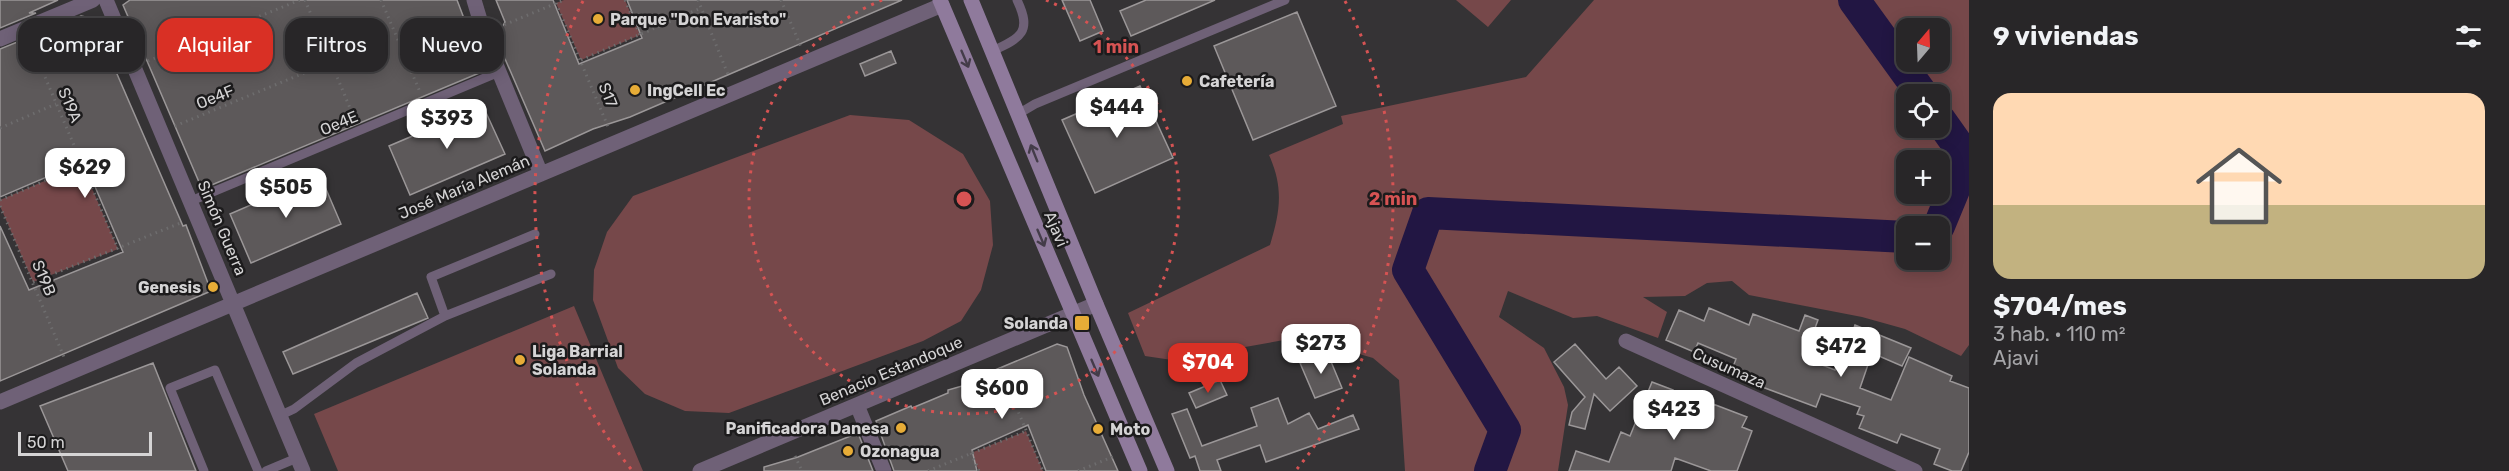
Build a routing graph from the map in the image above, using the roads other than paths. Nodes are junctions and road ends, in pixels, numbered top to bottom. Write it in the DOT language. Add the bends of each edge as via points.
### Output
graph roads {
  1 [pos="93,0"];
  2 [pos="106,0"];
  3 [pos="474,0"];
  4 [pos="972,0"];
  5 [pos="1017,0"];
  6 [pos="1286,0"];
  7 [pos="941,2"];
  8 [pos="480,18"];
  9 [pos="0,39"];
  10 [pos="992,51"];
  11 [pos="499,72"];
  12 [pos="1018,114"];
  13 [pos="541,174"];
  14 [pos="191,201"];
  15 [pos="535,234"];
  16 [pos="551,274"];
  17 [pos="234,303"];
  18 [pos="1095,304"];
  19 [pos="1072,314"];
  20 [pos="445,316"];
  21 [pos="1626,341"];
  22 [pos="0,402"];
  23 [pos="856,405"];
  24 [pos="279,416"];
  25 [pos="300,464"];
  26 [pos="204,471"];
  27 [pos="258,471"];
  28 [pos="266,471"];
  29 [pos="700,471"];
  30 [pos="884,471"];
  31 [pos="1140,471"];
  32 [pos="1167,471"];
  33 [pos="1915,471"];
  1 -- 9 [label="street"];
  2 -- 14 [label="street, Simón Guerra"];
  3 -- 8 [label="street"];
  4 -- 10 [label="street, Ajavi"];
  5 -- 10 [label="lane" via="1025,17 1023,29 1007,45"];
  6 -- 12 [label="lane"];
  7 -- 13 [label="street, José María Alemán"];
  7 -- 19 [label="street, Ajavi, one-way"];
  10 -- 12 [label="street, Ajavi"];
  11 -- 13 [label="street"];
  11 -- 14 [label="lane, Oe4E"];
  18 -- 12 [label="street, Ajavi, one-way"];
  13 -- 17 [label="street, José María Alemán"];
  14 -- 17 [label="street, Simón Guerra"];
  15 -- 20 [label="lane" via="431,277"];
  16 -- 20 [label="lane"];
  17 -- 22 [label="street, José María Alemán"];
  17 -- 24 [label="street, Simón Guerra"];
  18 -- 19 [label="street, Benacio Estandoque"];
  18 -- 32 [label="street, Ajavi"];
  19 -- 23 [label="street, Benacio Estandoque"];
  19 -- 31 [label="street, Ajavi, one-way"];
  20 -- 24 [label="lane" via="356,363"];
  21 -- 33 [label="street, Cusumaza"];
  23 -- 29 [label="street, Benacio Estandoque"];
  23 -- 30 [label="street"];
  24 -- 25 [label="street, Simón Guerra"];
  25 -- 28 [label="lane"];
  26 -- 27 [label="lane" via="170,388 215,370"];
}
